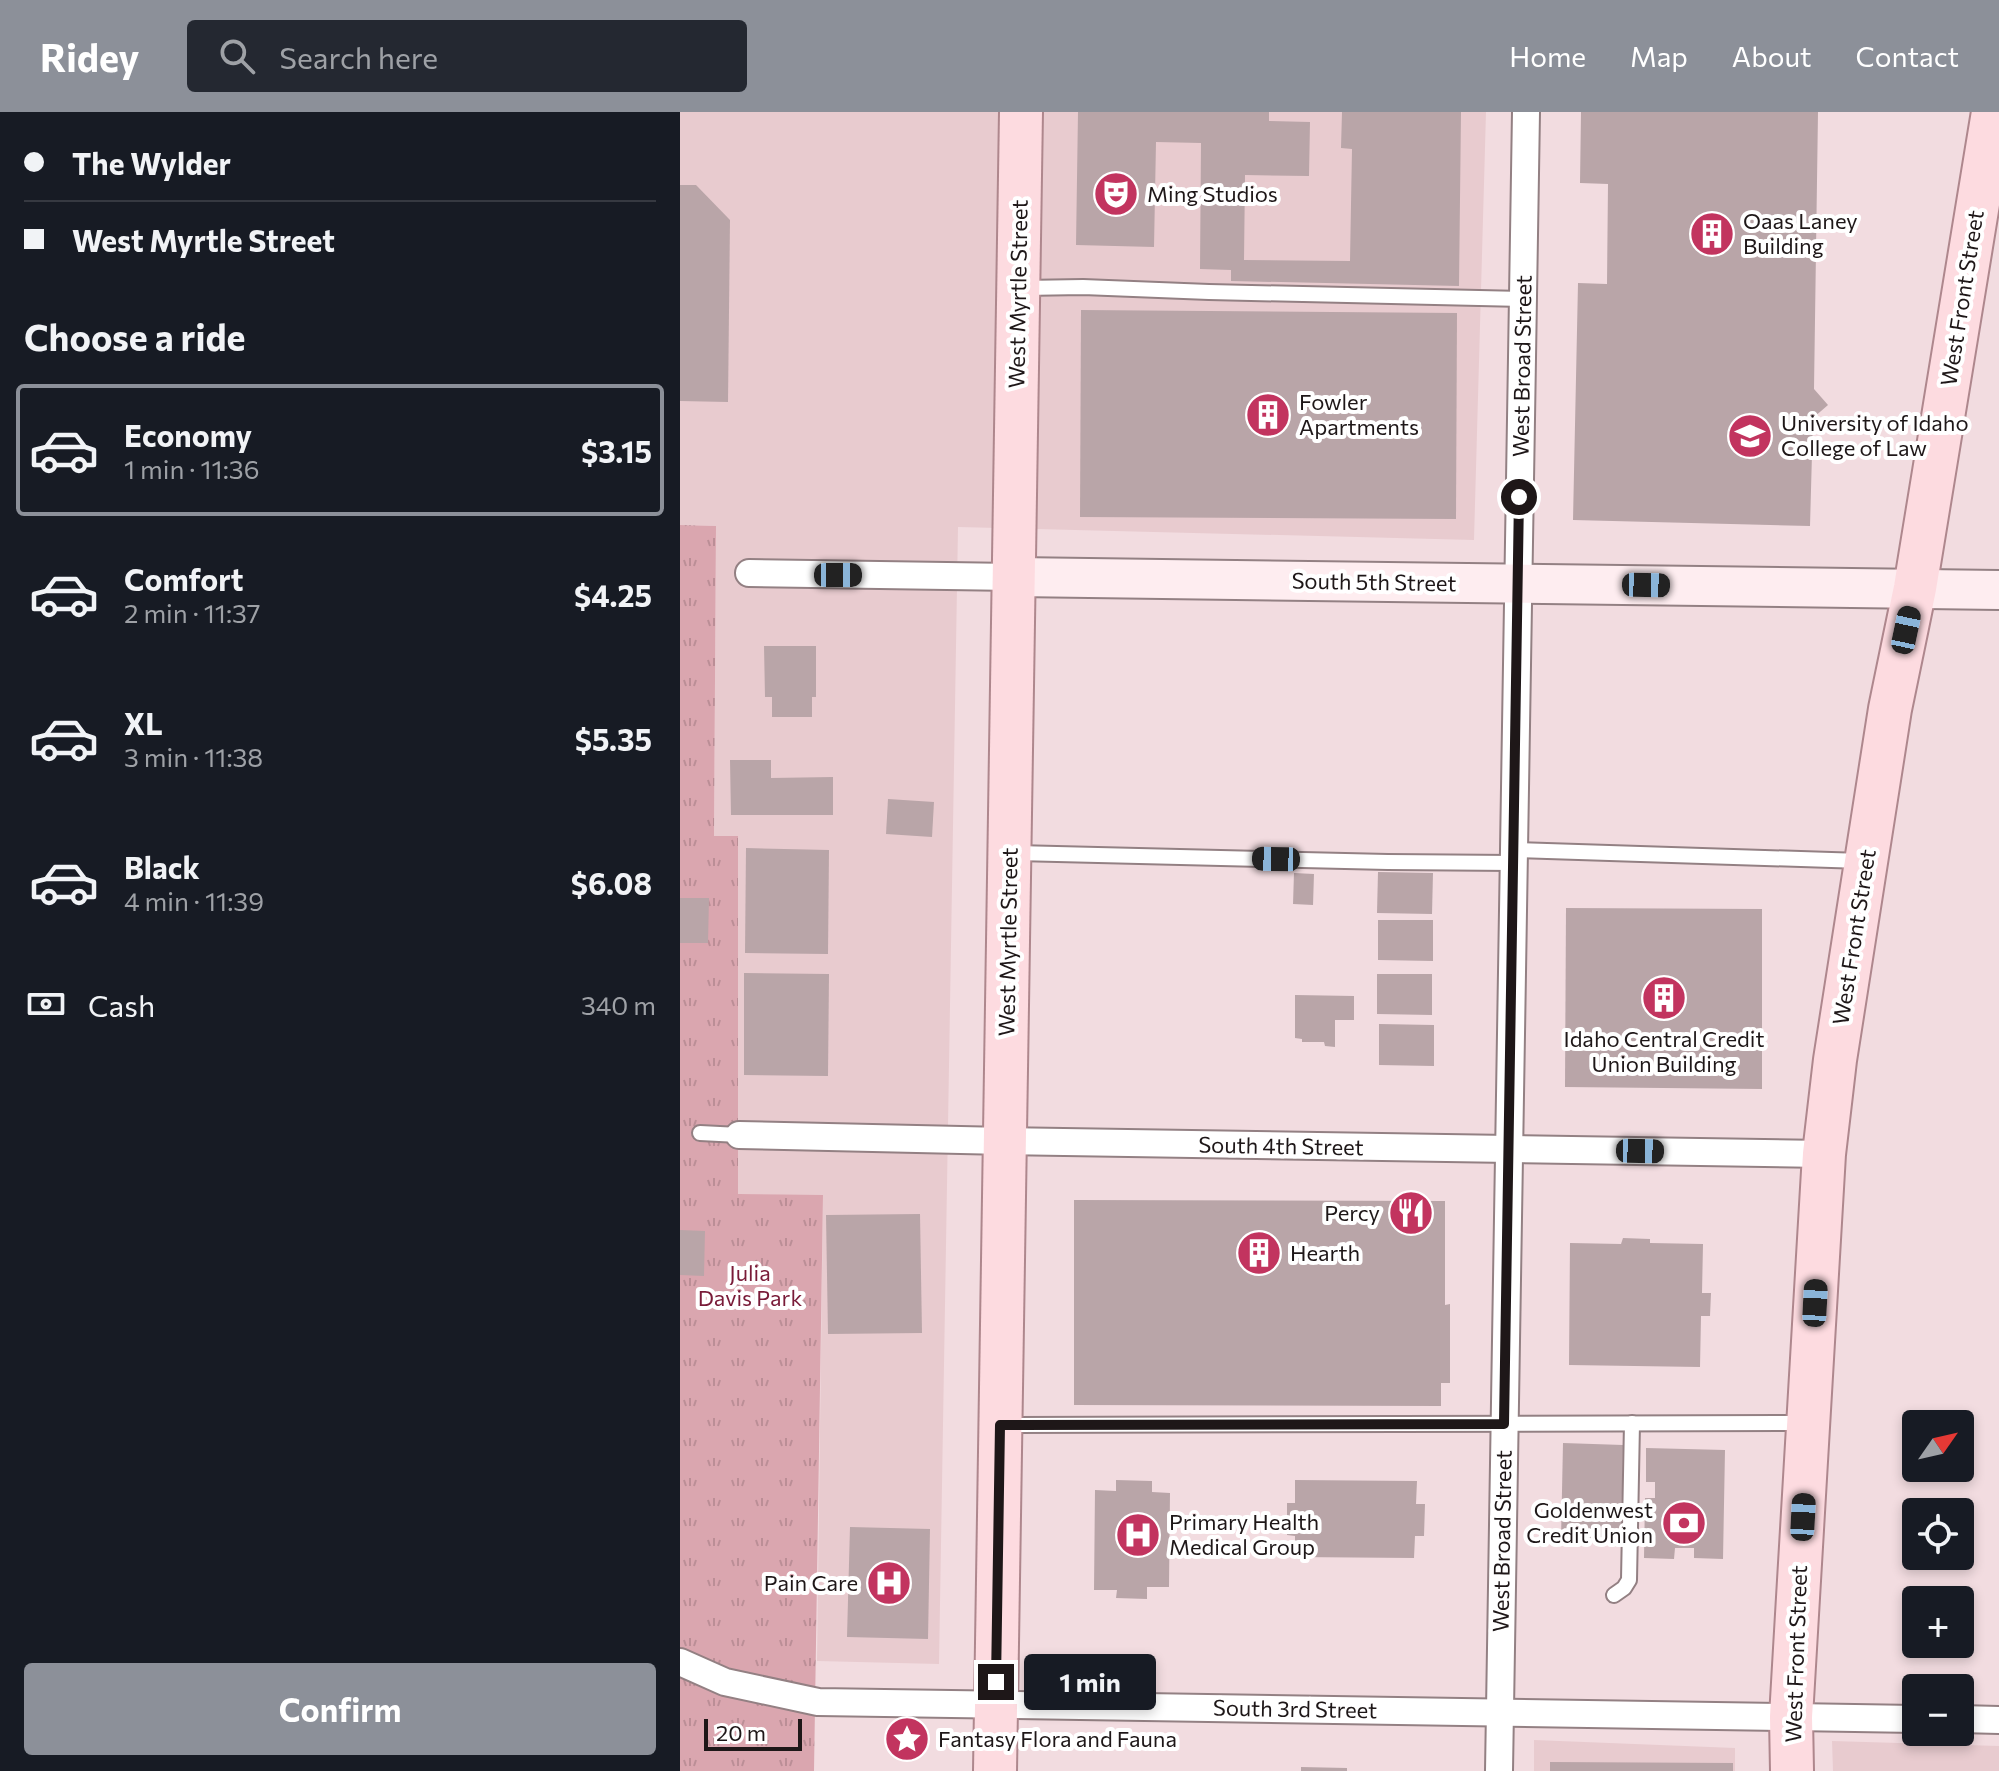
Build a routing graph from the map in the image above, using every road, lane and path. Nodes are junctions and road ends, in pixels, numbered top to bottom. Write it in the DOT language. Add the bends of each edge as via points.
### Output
graph roads {
  1 [pos="1021,112"];
  2 [pos="1526,112"];
  3 [pos="1993,112"];
  4 [pos="1018,288"];
  5 [pos="1523,299"];
  6 [pos="749,573"];
  7 [pos="1014,577"];
  8 [pos="1518,583"];
  9 [pos="1915,588"];
  10 [pos="1999,590"];
  11 [pos="1010,853"];
  12 [pos="1514,856"];
  13 [pos="1866,862"];
  14 [pos="700,1133"];
  15 [pos="739,1135"];
  16 [pos="1005,1141"];
  17 [pos="1509,1149"];
  18 [pos="1824,1154"];
  19 [pos="1632,1423"];
  20 [pos="1808,1423"];
  21 [pos="1504,1424"];
  22 [pos="1000,1425"];
  23 [pos="1614,1595"];
  24 [pos="680,1662"];
  25 [pos="996,1705"];
  26 [pos="1499,1712"];
  27 [pos="1791,1717"];
  28 [pos="1902,1719"];
  29 [pos="1974,1719"];
  30 [pos="1999,1720"];
  31 [pos="995,1771"];
  32 [pos="1499,1771"];
  33 [pos="1792,1771"];
  1 -- 4 [label="main road, West Myrtle Street"];
  2 -- 5 [label="street, West Broad Street"];
  3 -- 9 [label="main road, West Front Street"];
  4 -- 5 [label="lane"];
  4 -- 7 [label="main road, West Myrtle Street"];
  5 -- 8 [label="street, West Broad Street"];
  6 -- 7 [label="street, South 5th Street"];
  7 -- 8 [label="street, South 5th Street"];
  7 -- 11 [label="main road, West Myrtle Street"];
  8 -- 9 [label="street, South 5th Street"];
  8 -- 12 [label="street, West Broad Street"];
  9 -- 10 [label="street, South 5th Street"];
  9 -- 13 [label="main road, West Front Street"];
  11 -- 12 [label="lane" via="1388,862"];
  11 -- 16 [label="main road, West Myrtle Street"];
  12 -- 13 [label="lane"];
  12 -- 17 [label="street, West Broad Street"];
  13 -- 18 [label="main road, West Front Street"];
  14 -- 15 [label="lane"];
  15 -- 16 [label="street, South 4th Street"];
  16 -- 17 [label="street, South 4th Street"];
  16 -- 22 [label="main road, West Myrtle Street"];
  17 -- 18 [label="street, South 4th Street"];
  17 -- 21 [label="street, West Broad Street"];
  18 -- 20 [label="main road, West Front Street"];
  19 -- 20 [label="lane"];
  19 -- 21 [label="lane"];
  19 -- 23 [label="lane" via="1629,1580"];
  20 -- 27 [label="main road, West Front Street"];
  21 -- 22 [label="lane"];
  21 -- 26 [label="street, West Broad Street"];
  22 -- 25 [label="main road, West Myrtle Street"];
  24 -- 25 [label="street, South 3rd Street" via="725,1682 818,1702"];
  25 -- 26 [label="street, South 3rd Street"];
  25 -- 31 [label="main road, West Myrtle Street"];
  26 -- 27 [label="street, South 3rd Street"];
  26 -- 32 [label="street, West Broad Street"];
  27 -- 28 [label="street, South 3rd Street"];
  27 -- 33 [label="main road, West Front Street"];
  29 -- 30 [label="street"];
}
